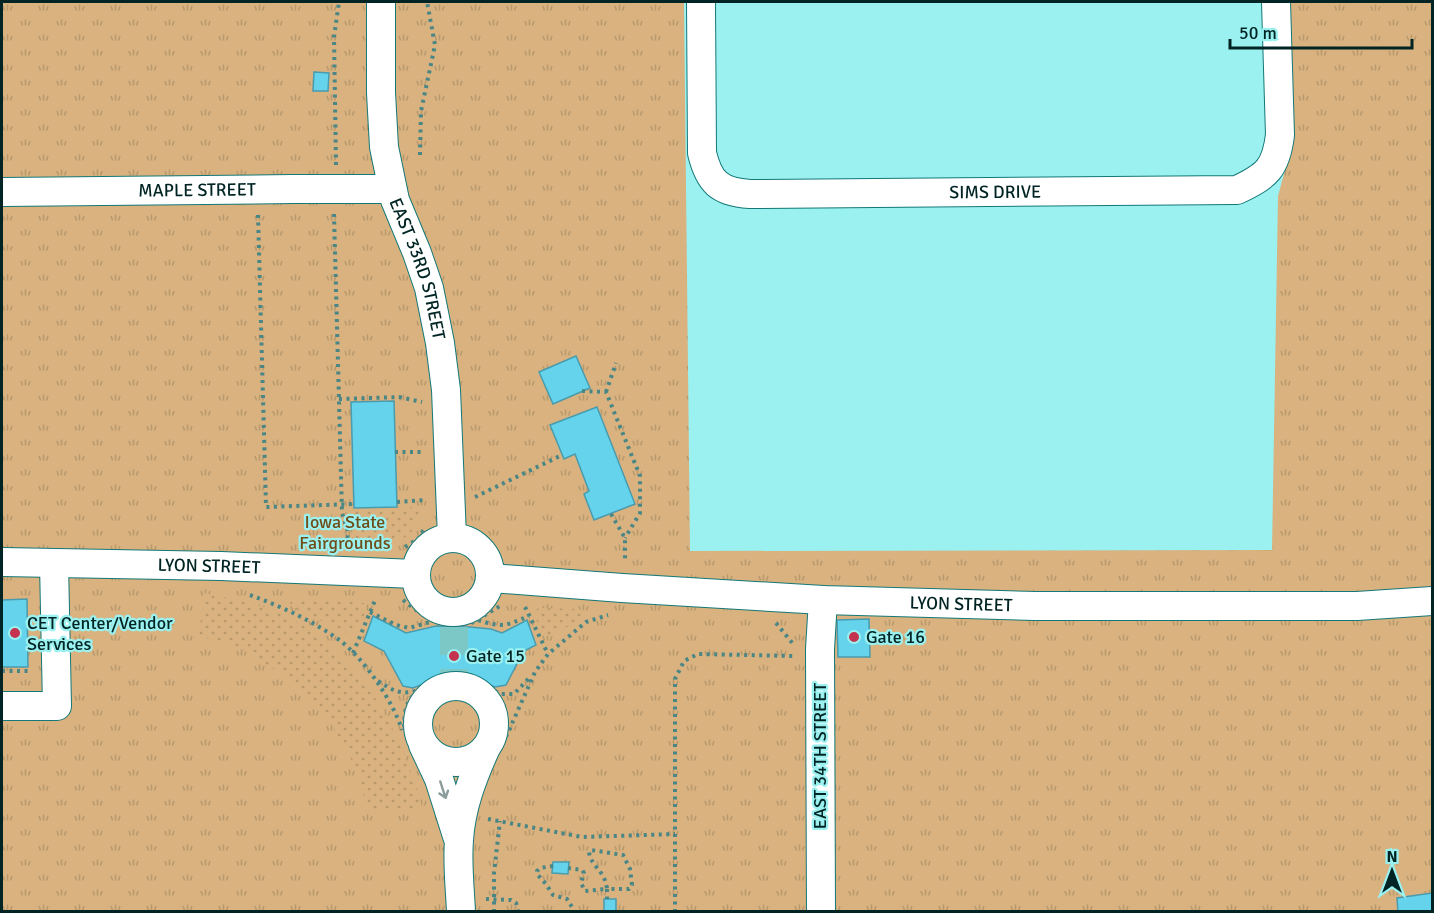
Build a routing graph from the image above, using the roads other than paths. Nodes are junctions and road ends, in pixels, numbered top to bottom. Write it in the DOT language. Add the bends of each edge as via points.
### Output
graph roads {
  1 [pos="381,2"];
  2 [pos="701,2"];
  3 [pos="1276,2"];
  4 [pos="392,189"];
  5 [pos="2,192"];
  6 [pos="452,537"];
  7 [pos="2,562"];
  8 [pos="54,563"];
  9 [pos="416,574"];
  10 [pos="491,578"];
  11 [pos="822,600"];
  12 [pos="1432,601"];
  13 [pos="2,706"];
  14 [pos="412,737"];
  15 [pos="494,747"];
  16 [pos="459,841"];
  17 [pos="460,905"];
  18 [pos="821,912"];
  1 -- 4 [label="street, EAST 33RD STREET" via="383,136"];
  2 -- 3 [label="street, SIMS DRIVE" via="702,153 706,171 717,185 734,193 750,194 1237,190 1258,180 1278,152"];
  4 -- 5 [label="street, MAPLE STREET" via="335,200"];
  4 -- 6 [label="street, EAST 33RD STREET" via="429,288 440,343 446,390 434,500"];
  6 -- 9 [label="street" via="431,544 417,563"];
  6 -- 10 [label="street" via="476,544 490,565"];
  7 -- 8 [label="street, LYON STREET"];
  8 -- 9 [label="street, LYON STREET"];
  8 -- 13 [label="street" via="57,706"];
  9 -- 10 [label="street" via="426,601 455,620 483,598"];
  10 -- 11 [label="street, LYON STREET" via="620,600"];
  11 -- 12 [label="street, LYON STREET" via="1035,606 1357,606"];
  11 -- 18 [label="street, EAST 34TH STREET"];
  14 -- 15 [label="street" via="438,759 450,762 475,758"];
  14 -- 15 [label="street" via="423,704 431,694 454,681 476,691 491,708"];
  14 -- 16 [label="street, one-way" via="440,779"];
  15 -- 16 [label="street" via="471,782"];
  16 -- 17 [label="street"];
}
